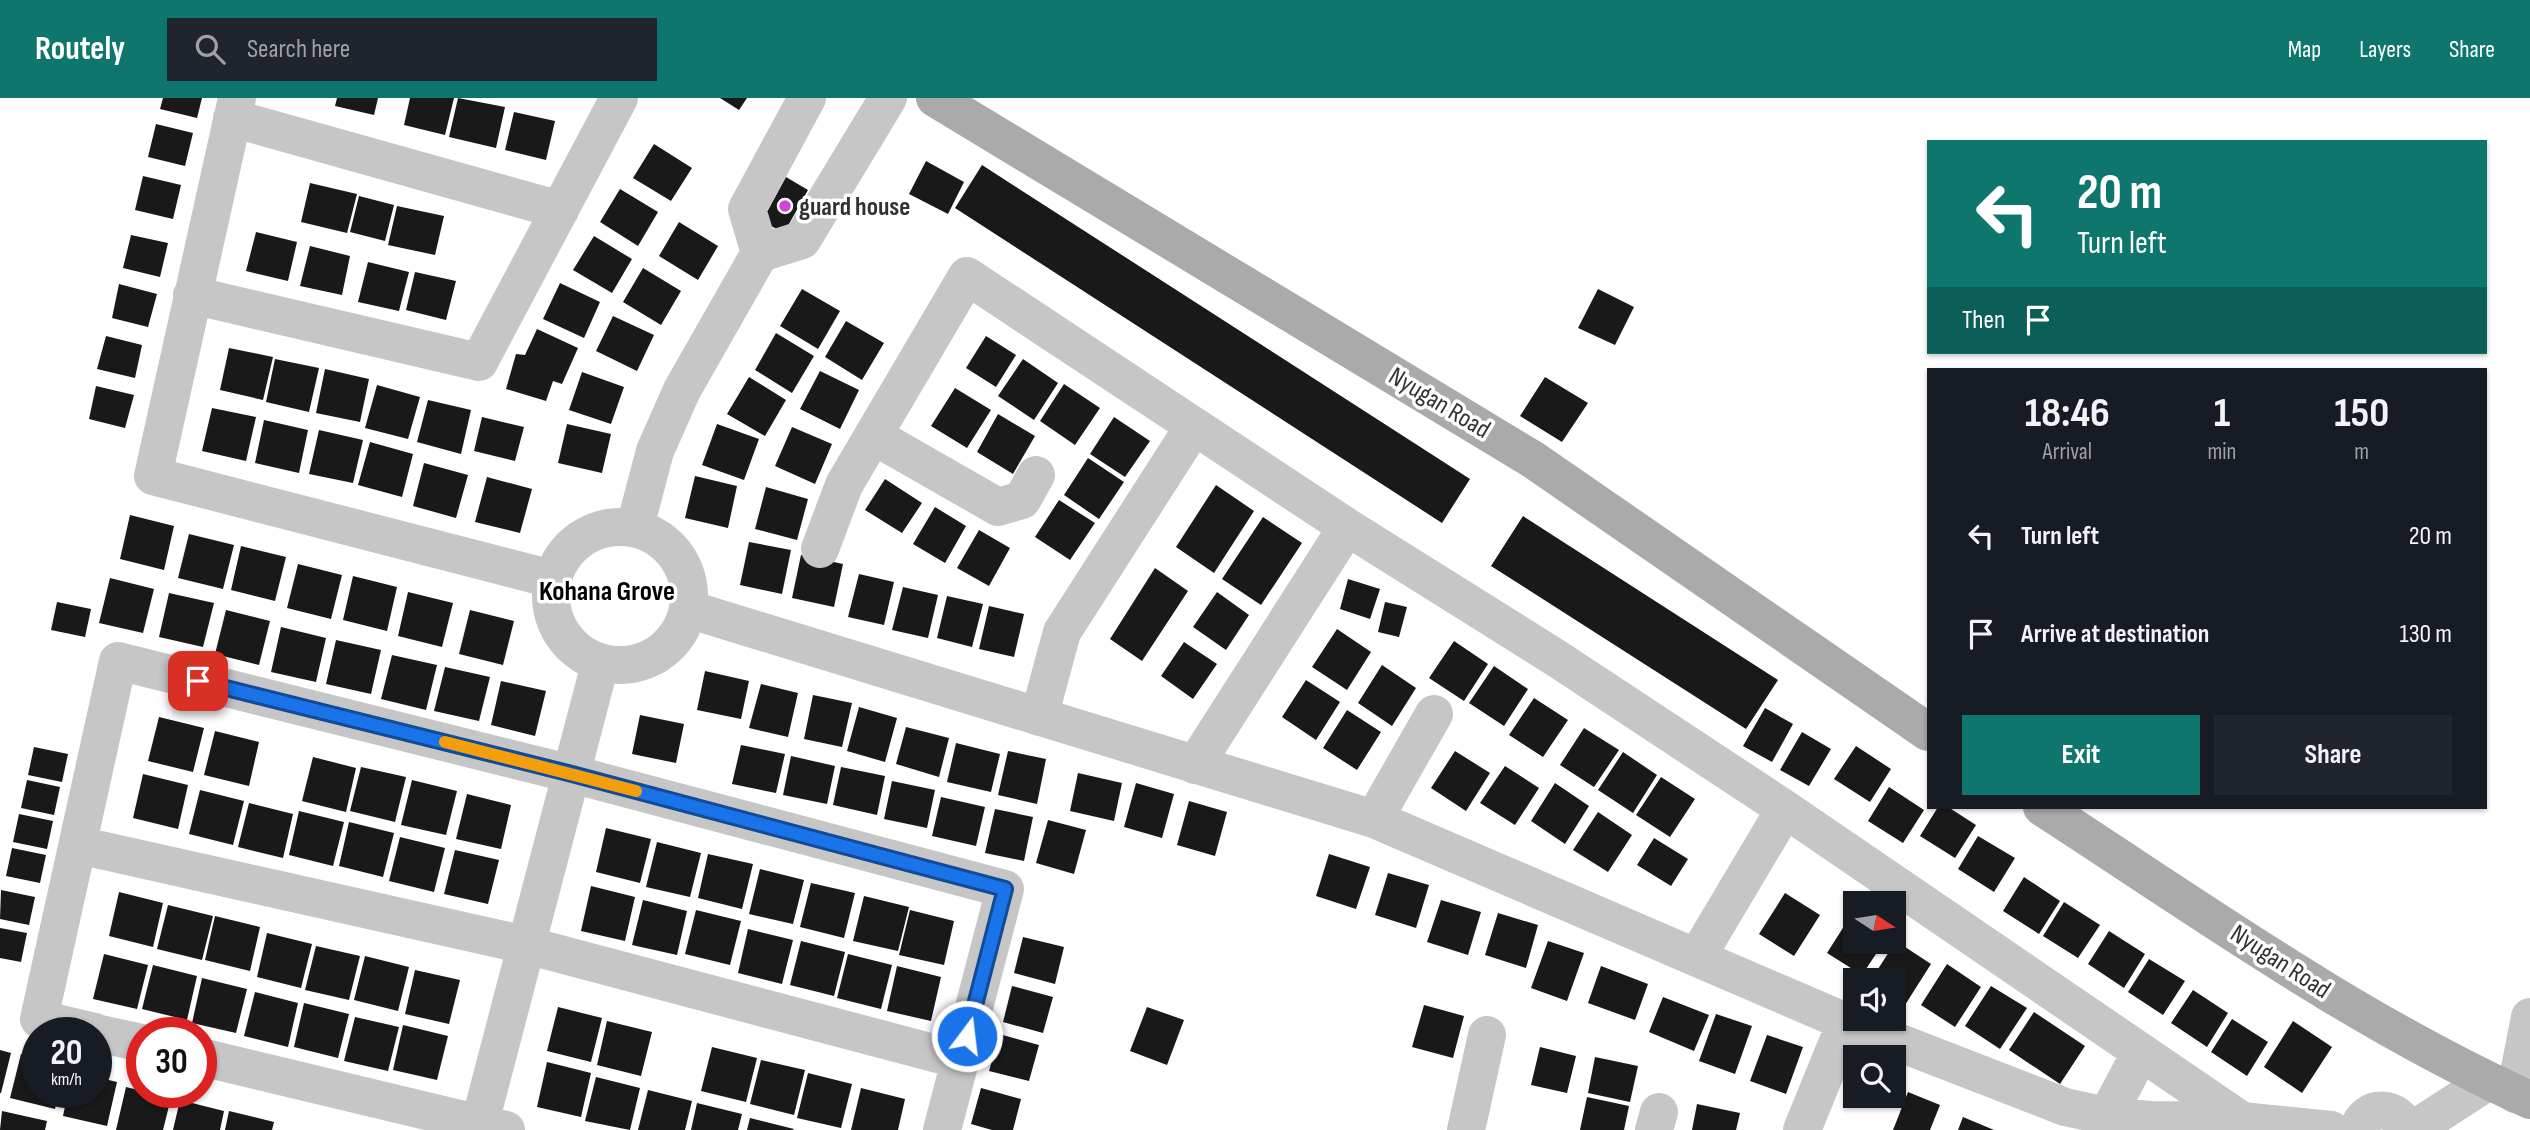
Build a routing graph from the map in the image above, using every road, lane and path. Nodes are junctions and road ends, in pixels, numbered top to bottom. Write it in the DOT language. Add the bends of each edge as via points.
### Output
graph roads {
  1 [pos="619,98"];
  2 [pos="807,98"];
  3 [pos="888,98"];
  4 [pos="935,98"];
  5 [pos="235,108"];
  6 [pos="560,210"];
  7 [pos="761,253"];
  8 [pos="192,295"];
  9 [pos="1194,426"];
  10 [pos="874,436"];
  11 [pos="1036,475"];
  12 [pos="635,527"];
  13 [pos="1347,527"];
  14 [pos="820,549"];
  15 [pos="552,579"];
  16 [pos="688,609"];
  17 [pos="600,664"];
  18 [pos="1434,714"];
  19 [pos="1039,717"];
  20 [pos="1927,731"];
  21 [pos="1195,765"];
  22 [pos="572,774"];
  23 [pos="1785,809"];
  24 [pos="2045,809"];
  25 [pos="1374,819"];
  26 [pos="78,845"];
  27 [pos="526,945"];
  28 [pos="1697,957"];
  29 [pos="39,1017"];
  30 [pos="2530,1017"];
  31 [pos="1843,1021"];
  32 [pos="1843,1029"];
  33 [pos="1869,1031"];
  34 [pos="1486,1035"];
  35 [pos="2141,1052"];
  36 [pos="960,1060"];
  37 [pos="217,1061"];
  38 [pos="2518,1095"];
  39 [pos="2107,1116"];
  40 [pos="2242,1121"];
  41 [pos="488,1128"];
  42 [pos="942,1130"];
  43 [pos="1466,1130"];
  44 [pos="1802,1130"];
  45 [pos="2331,1130"];
  46 [pos="2358,1130"];
  47 [pos="2407,1130"];
  48 [pos="2413,1130"];
  1 -- 6 [label="street"];
  2 -- 7 [label="street" via="747,209"];
  3 -- 7 [label="street" via="802,240"];
  4 -- 20 [label="main road, Nyugan Road" via="1532,458"];
  5 -- 6 [label="street"];
  5 -- 8 [label="street"];
  6 -- 8 [label="street" via="479,362"];
  7 -- 12 [label="street" via="682,390 655,451"];
  8 -- 15 [label="street" via="153,476"];
  9 -- 10 [label="street" via="967,276"];
  9 -- 13 [label="street"];
  9 -- 19 [label="street" via="1062,632"];
  10 -- 11 [label="street" via="998,507 1022,500"];
  10 -- 14 [label="street" via="844,485"];
  12 -- 15 [label="street" via="608,527 583,536 563,555"];
  12 -- 16 [label="street" via="659,538 678,557 688,582"];
  13 -- 21 [label="street"];
  13 -- 23 [label="street"];
  15 -- 17 [label="street" via="550,606 559,631 576,652"];
  16 -- 17 [label="street" via="677,636 656,656 629,666"];
  16 -- 19 [label="street"];
  17 -- 22 [label="street"];
  18 -- 25 [label="street"];
  19 -- 21 [label="street"];
  21 -- 25 [label="street"];
  22 -- 26 [label="street" via="118,661"];
  22 -- 27 [label="street"];
  22 -- 36 [label="street" via="1005,889"];
  23 -- 28 [label="street"];
  23 -- 35 [label="street"];
  24 -- 38 [label="main road, Nyugan Road" via="2376,1023"];
  25 -- 28 [label="street"];
  26 -- 27 [label="street"];
  26 -- 29 [label="street"];
  27 -- 36 [label="street"];
  27 -- 41 [label="street"];
  28 -- 31 [label="street"];
  30 -- 38 [label="street"];
  32 -- 44 [label="street"];
  33 -- 39 [label="street" via="2066,1107"];
  34 -- 43 [label="street"];
  35 -- 39 [label="street"];
  35 -- 40 [label="street"];
  36 -- 42 [label="street"];
  37 -- 41 [label="street"];
  38 -- 48 [label="street"];
  39 -- 40 [label="street"];
  40 -- 45 [label="street"];
  46 -- 47 [label="street" via="2363,1118 2385,1110 2399,1116"];
}
